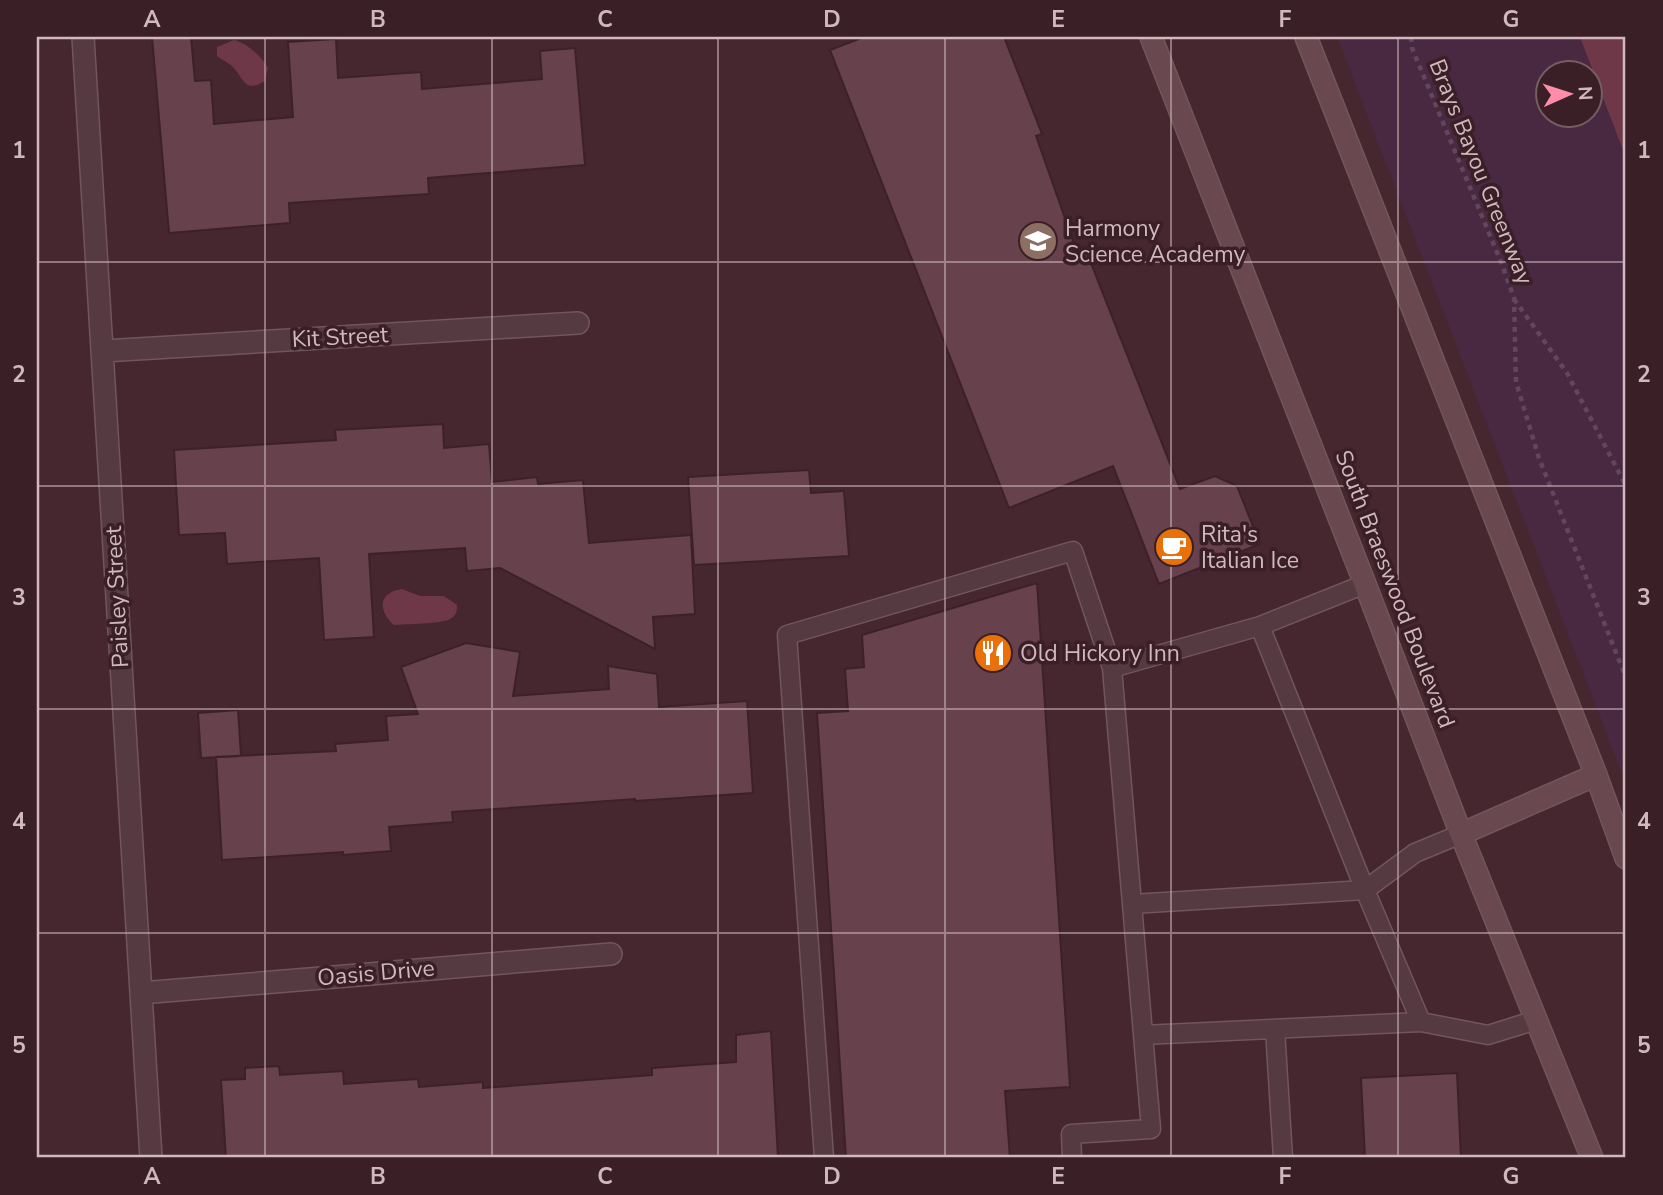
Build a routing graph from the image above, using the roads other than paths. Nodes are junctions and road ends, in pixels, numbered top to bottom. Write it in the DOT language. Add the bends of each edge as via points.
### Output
graph roads {
  1 [pos="83,37"];
  2 [pos="1152,37"];
  3 [pos="1306,37"];
  4 [pos="578,323"];
  5 [pos="103,351"];
  6 [pos="1365,583"];
  7 [pos="1260,626"];
  8 [pos="1112,668"];
  9 [pos="1596,775"];
  10 [pos="1461,834"];
  11 [pos="1626,858"];
  12 [pos="1365,890"];
  13 [pos="1132,904"];
  14 [pos="611,954"];
  15 [pos="141,993"];
  16 [pos="1536,1020"];
  17 [pos="1421,1022"];
  18 [pos="1275,1029"];
  19 [pos="1143,1035"];
  20 [pos="151,1158"];
  21 [pos="824,1158"];
  22 [pos="1072,1158"];
  23 [pos="1283,1158"];
  24 [pos="1592,1158"];
  1 -- 5 [label="street, Paisley Street"];
  2 -- 6 [label="main road, South Braeswood Boulevard"];
  3 -- 9 [label="main road"];
  4 -- 5 [label="street, Kit Street"];
  5 -- 15 [label="street, Paisley Street"];
  6 -- 7 [label="lane"];
  6 -- 10 [label="main road, South Braeswood Boulevard"];
  7 -- 8 [label="lane"];
  7 -- 12 [label="lane"];
  8 -- 13 [label="lane"];
  8 -- 21 [label="lane" via="1073,551 787,635"];
  9 -- 10 [label="main road"];
  9 -- 11 [label="main road"];
  10 -- 12 [label="lane" via="1415,853"];
  10 -- 16 [label="main road, South Braeswood Boulevard"];
  12 -- 13 [label="lane"];
  12 -- 17 [label="lane"];
  13 -- 19 [label="lane"];
  14 -- 15 [label="street, Oasis Drive"];
  15 -- 20 [label="street, Paisley Street"];
  16 -- 17 [label="lane" via="1488,1035"];
  16 -- 24 [label="main road, South Braeswood Boulevard"];
  17 -- 18 [label="lane"];
  18 -- 19 [label="lane"];
  18 -- 23 [label="lane"];
  19 -- 22 [label="lane" via="1151,1129 1071,1134"];
}
